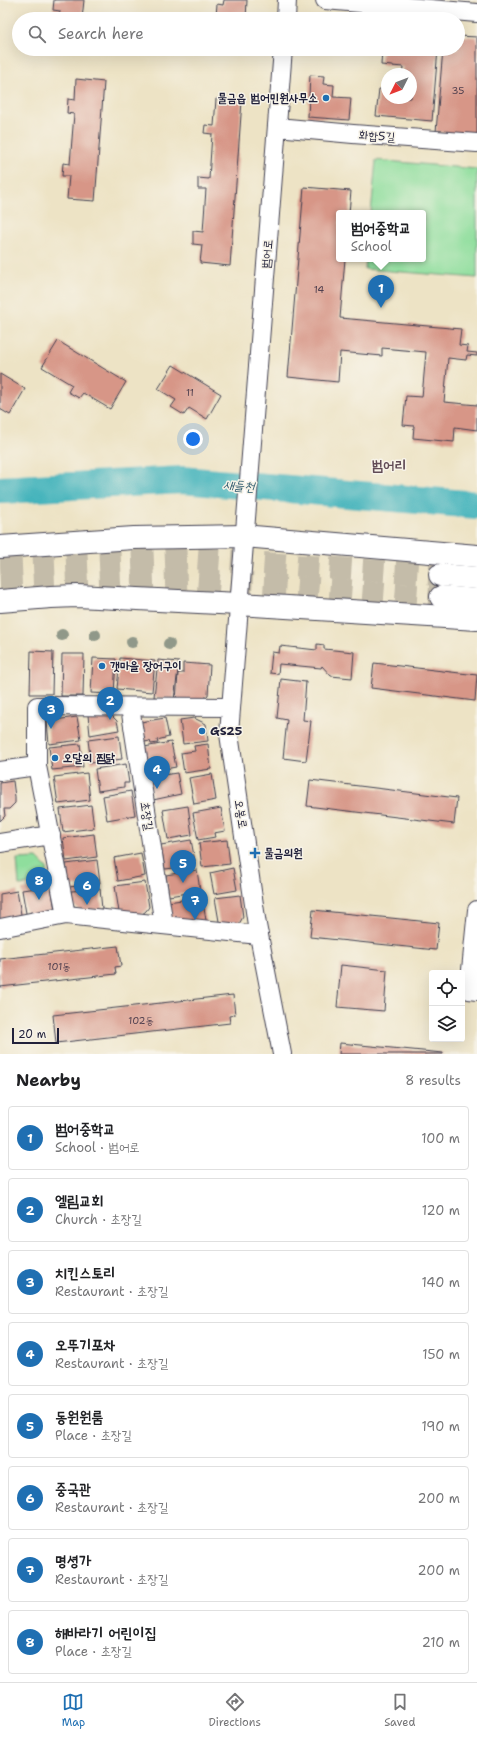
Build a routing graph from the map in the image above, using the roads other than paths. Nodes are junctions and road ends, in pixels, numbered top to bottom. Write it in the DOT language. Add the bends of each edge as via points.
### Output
graph roads {
  1 [pos="287,0"];
  2 [pos="325,0"];
  3 [pos="361,2"];
  4 [pos="457,6"];
  5 [pos="286,12"];
  6 [pos="477,13"];
  7 [pos="282,56"];
  8 [pos="277,127"];
  9 [pos="477,143"];
  10 [pos="245,526"];
  11 [pos="0,547"];
  12 [pos="477,556"];
  13 [pos="440,575"];
  14 [pos="477,578"];
  15 [pos="441,597"];
  16 [pos="477,600"];
  17 [pos="0,601"];
  18 [pos="239,604"];
  19 [pos="477,619"];
  20 [pos="130,707"];
  21 [pos="231,707"];
  22 [pos="37,766"];
  23 [pos="0,771"];
  24 [pos="50,835"];
  25 [pos="0,843"];
  26 [pos="477,910"];
  27 [pos="66,915"];
  28 [pos="164,924"];
  29 [pos="0,928"];
  30 [pos="259,935"];
  31 [pos="477,992"];
  32 [pos="282,1054"];
  1 -- 5 [label="street"];
  2 -- 3 [label="street"];
  3 -- 4 [label="street"];
  4 -- 6 [label="street"];
  7 -- 8 [label="street, 범어로"];
  8 -- 9 [label="street, 화합5길"];
  8 -- 10 [label="street, 범어로"];
  10 -- 11 [label="main road" via="134,538"];
  10 -- 12 [label="main road"];
  10 -- 18 [label="street, 오봉로"];
  13 -- 14 [label="main road"];
  15 -- 16 [label="main road"];
  17 -- 18 [label="main road" via="77,596"];
  18 -- 19 [label="main road"];
  18 -- 21 [label="street, 오봉로"];
  20 -- 21 [label="street"];
  20 -- 22 [label="street" via="37,706"];
  20 -- 28 [label="street, 초장길"];
  21 -- 30 [label="street, 오봉로" via="228,734"];
  22 -- 23 [label="street"];
  22 -- 24 [label="street"];
  24 -- 25 [label="street"];
  24 -- 27 [label="street"];
  26 -- 31 [label="street" via="469,990"];
  27 -- 28 [label="street"];
  27 -- 29 [label="street"];
  28 -- 30 [label="street"];
  30 -- 32 [label="street, 오봉로"];
}
